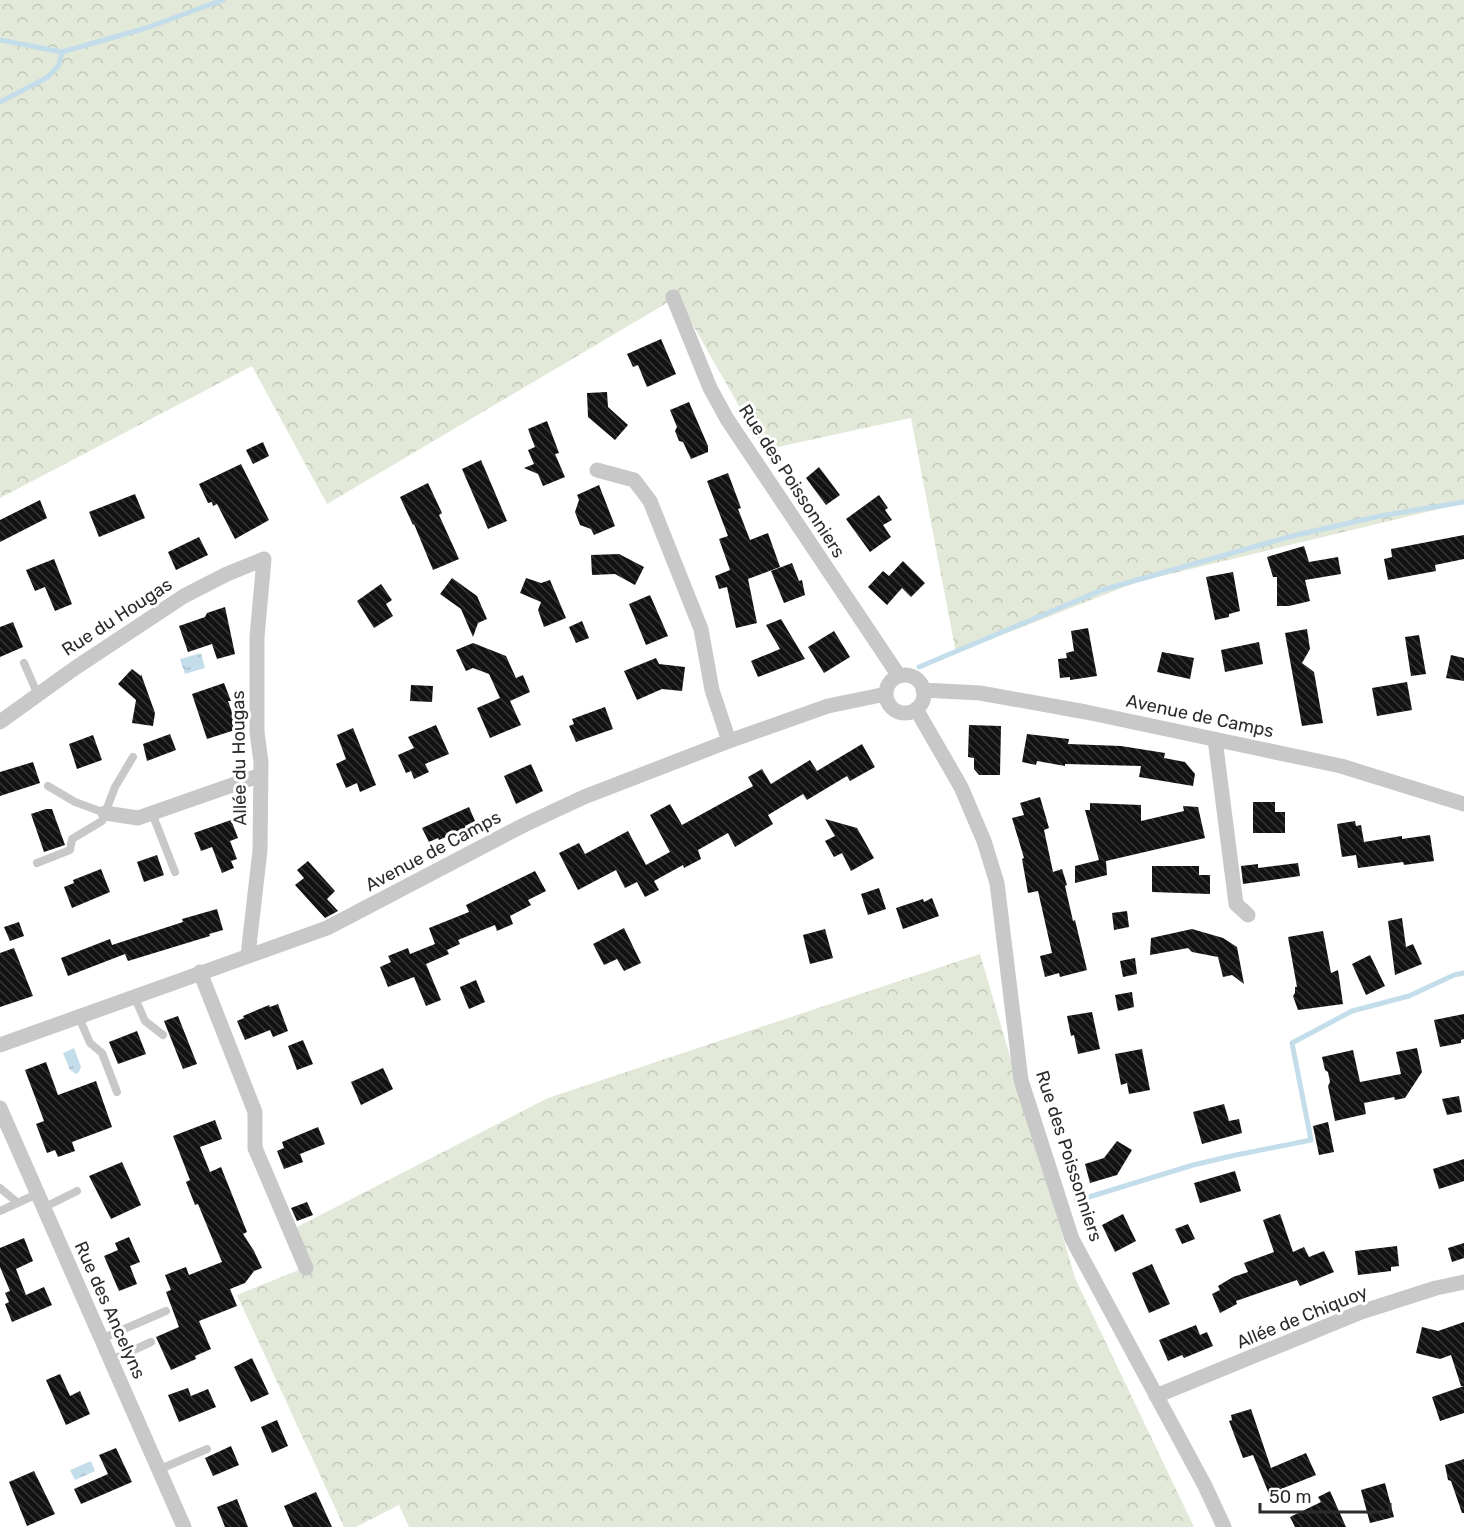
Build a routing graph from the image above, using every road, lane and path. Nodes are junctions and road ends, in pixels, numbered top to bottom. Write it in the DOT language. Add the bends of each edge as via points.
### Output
graph roads {
  1 [pos="673,297"];
  2 [pos="597,470"];
  3 [pos="264,559"];
  4 [pos="24,663"];
  5 [pos="898,676"];
  6 [pos="923,690"];
  7 [pos="886,694"];
  8 [pos="38,695"];
  9 [pos="916,709"];
  10 [pos="0,722"];
  11 [pos="1215,740"];
  12 [pos="729,741"];
  13 [pos="133,757"];
  14 [pos="261,775"];
  15 [pos="48,786"];
  16 [pos="1464,804"];
  17 [pos="105,813"];
  18 [pos="152,813"];
  19 [pos="37,863"];
  20 [pos="175,872"];
  21 [pos="1248,915"];
  22 [pos="248,955"];
  23 [pos="200,972"];
  24 [pos="134,996"];
  25 [pos="78,1015"];
  26 [pos="163,1035"];
  27 [pos="0,1045"];
  28 [pos="117,1092"];
  29 [pos="0,1108"];
  30 [pos="0,1188"];
  31 [pos="77,1191"];
  32 [pos="40,1201"];
  33 [pos="18,1203"];
  34 [pos="0,1210"];
  35 [pos="306,1268"];
  36 [pos="1464,1282"];
  37 [pos="166,1311"];
  38 [pos="101,1339"];
  39 [pos="151,1342"];
  40 [pos="110,1360"];
  41 [pos="1156,1396"];
  42 [pos="207,1449"];
  43 [pos="158,1470"];
  44 [pos="184,1527"];
  45 [pos="1224,1527"];
  1 -- 5 [label="street, Rue des Poissonniers" via="727,419"];
  2 -- 12 [label="street" via="634,480 650,501 701,629 712,690"];
  3 -- 8 [label="street, Rue du Hougas" via="184,596"];
  3 -- 14 [label="street, Allée du Hougas" via="257,637"];
  4 -- 8 [label="lane"];
  5 -- 6 [label="street" via="916,679"];
  5 -- 7 [label="street" via="889,683"];
  6 -- 9 [label="street" via="922,702"];
  6 -- 11 [label="street, Avenue de Camps" via="980,693"];
  7 -- 9 [label="street" via="894,710 906,713"];
  7 -- 12 [label="street, Avenue de Camps" via="828,706"];
  8 -- 10 [label="street, Rue du Hougas"];
  9 -- 41 [label="street, Rue des Poissonniers" via="961,787 997,883 1021,1080 1072,1239"];
  11 -- 16 [label="street, Avenue de Camps" via="1341,766"];
  11 -- 21 [label="street" via="1236,904"];
  12 -- 22 [label="street, Avenue de Camps" via="584,797 327,928"];
  13 -- 17 [label="lane"];
  14 -- 18 [label="street"];
  14 -- 22 [label="street, Allée du Hougas" via="260,850"];
  15 -- 17 [label="lane"];
  17 -- 18 [label="street" via="138,818"];
  17 -- 19 [label="lane" via="102,821 72,839 70,850"];
  18 -- 20 [label="lane"];
  22 -- 23 [label="street, Avenue de Camps"];
  23 -- 24 [label="street, Avenue de Camps"];
  23 -- 35 [label="street" via="255,1112 255,1148"];
  24 -- 25 [label="street, Avenue de Camps"];
  24 -- 26 [label="lane" via="145,1021"];
  25 -- 27 [label="street, Avenue de Camps"];
  25 -- 28 [label="lane" via="90,1043 102,1053"];
  29 -- 32 [label="street, Rue des Ancelyns"];
  30 -- 33 [label="lane"];
  31 -- 32 [label="lane"];
  32 -- 33 [label="lane"];
  32 -- 38 [label="street, Rue des Ancelyns"];
  33 -- 34 [label="lane"];
  36 -- 41 [label="street, Allée de Chiquoy" via="1361,1312"];
  37 -- 38 [label="lane"];
  38 -- 40 [label="street, Rue des Ancelyns"];
  39 -- 40 [label="lane"];
  40 -- 43 [label="street, Rue des Ancelyns"];
  41 -- 45 [label="street, Rue des Poissonniers"];
  42 -- 43 [label="lane"];
  43 -- 44 [label="street, Rue des Ancelyns"];
}
